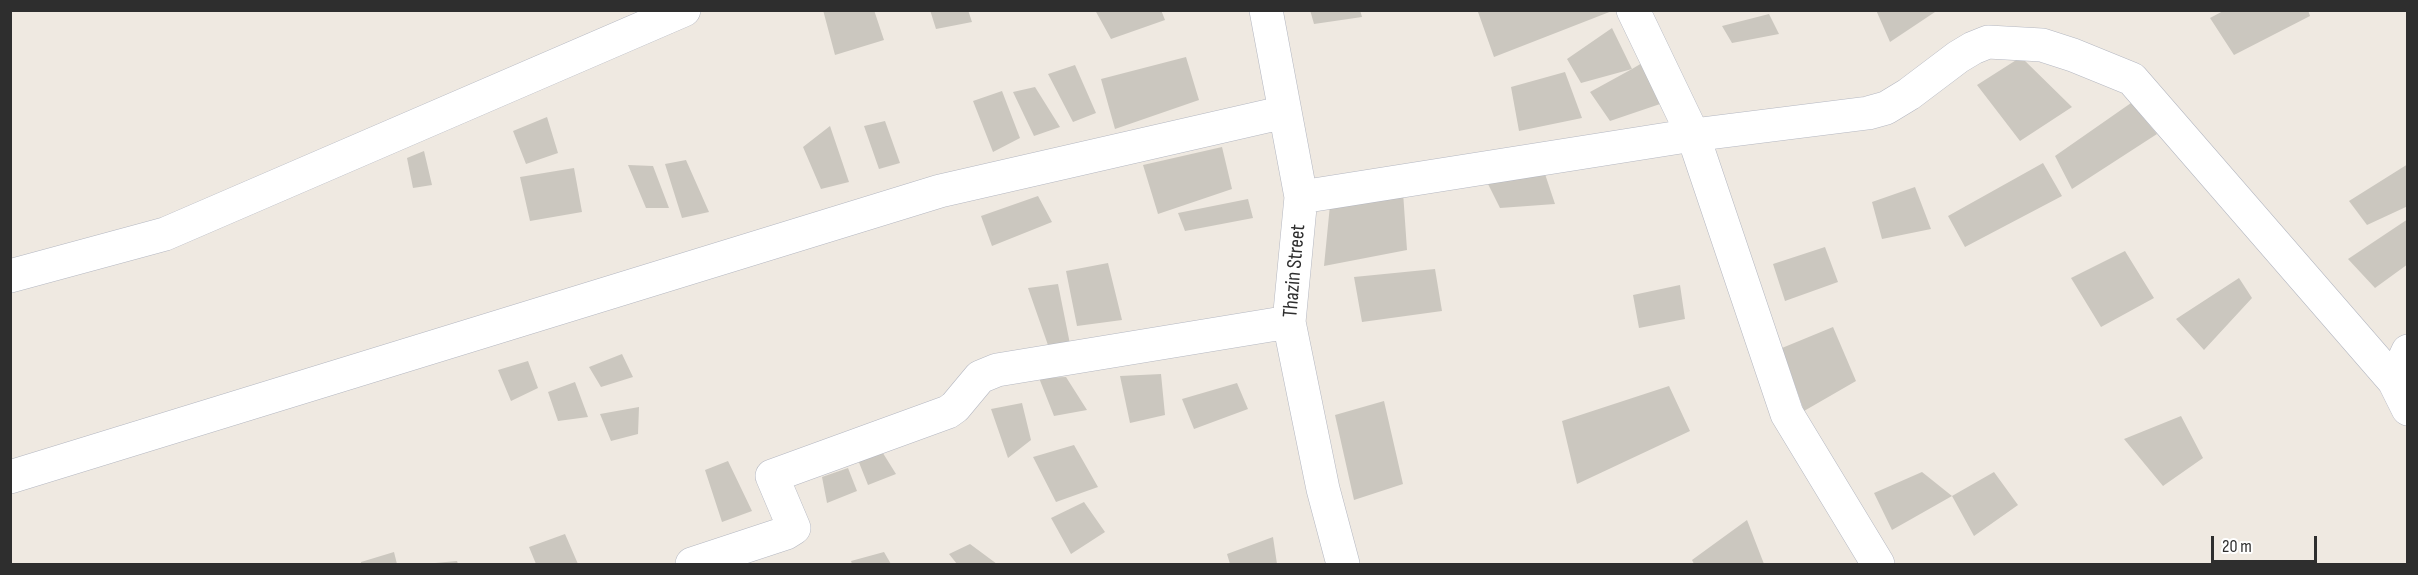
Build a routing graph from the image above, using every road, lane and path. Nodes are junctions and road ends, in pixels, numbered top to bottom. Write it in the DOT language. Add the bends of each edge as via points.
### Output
graph roads {
  1 [pos="684,10"];
  2 [pos="1266,10"];
  3 [pos="1633,10"];
  4 [pos="1285,112"];
  5 [pos="1693,135"];
  6 [pos="1301,198"];
  7 [pos="10,276"];
  8 [pos="1289,321"];
  9 [pos="2408,351"];
  10 [pos="2401,395"];
  11 [pos="10,477"];
  12 [pos="692,564"];
  13 [pos="1344,564"];
  14 [pos="1878,564"];
  1 -- 7 [label="street" via="165,234"];
  2 -- 4 [label="street, Thazin Street"];
  3 -- 5 [label="street"];
  4 -- 6 [label="street, Thazin Street"];
  4 -- 11 [label="street" via="940,191"];
  5 -- 6 [label="street"];
  5 -- 10 [label="street" via="1886,108 1965,52 1988,42 2042,45 2073,55 2132,80"];
  5 -- 14 [label="street" via="1787,414"];
  6 -- 8 [label="street, Thazin Street"];
  8 -- 12 [label="street" via="997,370 980,377 948,412 772,476 794,528"];
  8 -- 13 [label="street, Thazin Street" via="1323,489"];
  9 -- 10 [label="street"];
}
